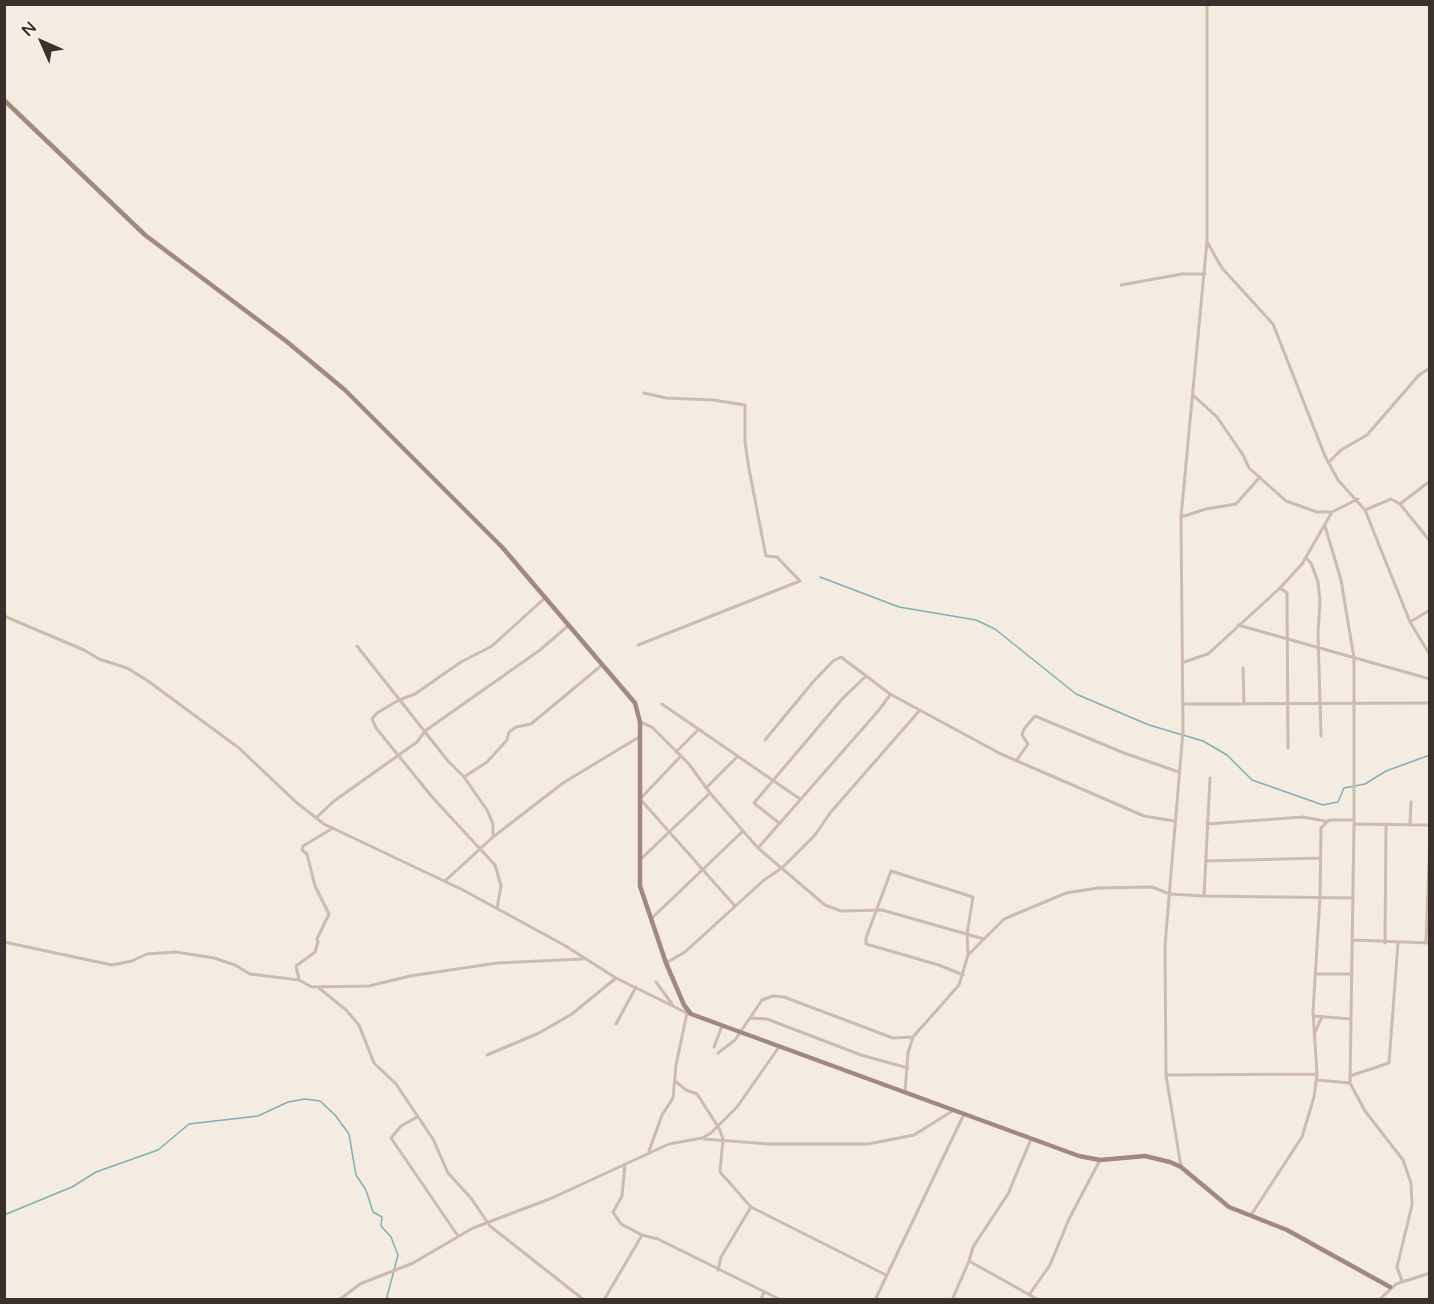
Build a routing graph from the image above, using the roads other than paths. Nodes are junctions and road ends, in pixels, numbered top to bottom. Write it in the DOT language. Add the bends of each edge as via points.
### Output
graph roads {
  1 [pos="1207,4"];
  2 [pos="4,100"];
  3 [pos="1207,241"];
  4 [pos="1205,274"];
  5 [pos="1121,285"];
  6 [pos="1430,368"];
  7 [pos="644,393"];
  8 [pos="1194,396"];
  9 [pos="1328,463"];
  10 [pos="1260,477"];
  11 [pos="1429,483"];
  12 [pos="1358,500"];
  13 [pos="1400,504"];
  14 [pos="1365,510"];
  15 [pos="1332,512"];
  16 [pos="1181,518"];
  17 [pos="1325,526"];
  18 [pos="1430,541"];
  19 [pos="1306,558"];
  20 [pos="1280,588"];
  21 [pos="546,597"];
  22 [pos="1430,610"];
  23 [pos="4,616"];
  24 [pos="1410,622"];
  25 [pos="569,625"];
  26 [pos="1238,625"];
  27 [pos="1287,639"];
  28 [pos="638,645"];
  29 [pos="357,646"];
  30 [pos="1319,648"];
  31 [pos="1429,653"];
  32 [pos="1354,658"];
  33 [pos="1184,662"];
  34 [pos="603,663"];
  35 [pos="1243,669"];
  36 [pos="865,677"];
  37 [pos="1430,679"];
  38 [pos="890,694"];
  39 [pos="398,700"];
  40 [pos="1287,703"];
  41 [pos="1430,703"];
  42 [pos="662,704"];
  43 [pos="1184,704"];
  44 [pos="1244,704"];
  45 [pos="1321,704"];
  46 [pos="1354,704"];
  47 [pos="920,710"];
  48 [pos="640,722"];
  49 [pos="698,729"];
  50 [pos="425,731"];
  51 [pos="1321,736"];
  52 [pos="639,738"];
  53 [pos="765,740"];
  54 [pos="1287,748"];
  55 [pos="676,752"];
  56 [pos="398,755"];
  57 [pos="680,756"];
  58 [pos="738,756"];
  59 [pos="1016,761"];
  60 [pos="1179,772"];
  61 [pos="464,777"];
  62 [pos="1210,778"];
  63 [pos="774,779"];
  64 [pos="706,788"];
  65 [pos="710,793"];
  66 [pos="639,798"];
  67 [pos="800,799"];
  68 [pos="1412,802"];
  69 [pos="316,818"];
  70 [pos="1174,821"];
  71 [pos="1326,821"];
  72 [pos="1354,822"];
  73 [pos="779,823"];
  74 [pos="1207,824"];
  75 [pos="1386,824"];
  76 [pos="1410,824"];
  77 [pos="1430,825"];
  78 [pos="333,828"];
  79 [pos="742,831"];
  80 [pos="670,833"];
  81 [pos="1430,835"];
  82 [pos="493,837"];
  83 [pos="758,848"];
  84 [pos="478,849"];
  85 [pos="1321,858"];
  86 [pos="638,861"];
  87 [pos="1207,861"];
  88 [pos="702,868"];
  89 [pos="782,868"];
  90 [pos="445,881"];
  91 [pos="1170,894"];
  92 [pos="1204,896"];
  93 [pos="1320,898"];
  94 [pos="1353,898"];
  95 [pos="735,906"];
  96 [pos="497,908"];
  97 [pos="875,911"];
  98 [pos="650,920"];
  99 [pos="968,934"];
  100 [pos="984,939"];
  101 [pos="1353,940"];
  102 [pos="4,942"];
  103 [pos="1385,943"];
  104 [pos="1398,943"];
  105 [pos="1428,943"];
  106 [pos="968,955"];
  107 [pos="582,959"];
  108 [pos="666,963"];
  109 [pos="1314,974"];
  110 [pos="1352,974"];
  111 [pos="963,975"];
  112 [pos="616,978"];
  113 [pos="299,980"];
  114 [pos="656,982"];
  115 [pos="318,987"];
  116 [pos="636,987"];
  117 [pos="673,1006"];
  118 [pos="689,1014"];
  119 [pos="1313,1016"];
  120 [pos="1322,1017"];
  121 [pos="749,1018"];
  122 [pos="1351,1019"];
  123 [pos="616,1024"];
  124 [pos="722,1026"];
  125 [pos="740,1033"];
  126 [pos="1315,1035"];
  127 [pos="913,1037"];
  128 [pos="714,1047"];
  129 [pos="779,1047"];
  130 [pos="718,1053"];
  131 [pos="487,1055"];
  132 [pos="908,1068"];
  133 [pos="1317,1074"];
  134 [pos="1166,1075"];
  135 [pos="1350,1076"];
  136 [pos="1316,1080"];
  137 [pos="675,1081"];
  138 [pos="1350,1083"];
  139 [pos="905,1092"];
  140 [pos="954,1110"];
  141 [pos="964,1114"];
  142 [pos="417,1116"];
  143 [pos="719,1128"];
  144 [pos="702,1138"];
  145 [pos="723,1139"];
  146 [pos="1031,1139"];
  147 [pos="649,1153"];
  148 [pos="1100,1160"];
  149 [pos="625,1163"];
  150 [pos="1181,1167"];
  151 [pos="751,1207"];
  152 [pos="1250,1216"];
  153 [pos="488,1223"];
  154 [pos="642,1235"];
  155 [pos="458,1236"];
  156 [pos="969,1261"];
  157 [pos="718,1270"];
  158 [pos="1430,1273"];
  159 [pos="886,1275"];
  160 [pos="1402,1281"];
  161 [pos="1390,1287"];
  162 [pos="764,1292"];
  163 [pos="1029,1295"];
  164 [pos="339,1299"];
  165 [pos="584,1299"];
  166 [pos="604,1299"];
  167 [pos="761,1299"];
  168 [pos="781,1299"];
  169 [pos="875,1299"];
  170 [pos="951,1299"];
  171 [pos="1037,1299"];
  172 [pos="1379,1299"];
  1 -- 3 [label="street"];
  2 -- 21 [label="street" via="145,235 345,390 502,547"];
  3 -- 4 [label="street"];
  3 -- 9 [label="street" via="1222,268 1273,324"];
  4 -- 5 [label="street"];
  4 -- 8 [label="street"];
  6 -- 9 [label="street" via="1419,375 1367,435"];
  7 -- 28 [label="street" via="745,405 747,460 766,556 777,557 800,581"];
  8 -- 10 [label="street" via="1217,417 1246,464"];
  8 -- 16 [label="street"];
  9 -- 12 [label="street"];
  10 -- 15 [label="street" via="1290,503"];
  10 -- 16 [label="street" via="1236,504"];
  11 -- 13 [label="street"];
  12 -- 14 [label="street"];
  12 -- 15 [label="street"];
  13 -- 14 [label="street" via="1390,499"];
  13 -- 18 [label="street"];
  14 -- 24 [label="street"];
  15 -- 17 [label="street"];
  16 -- 33 [label="street"];
  17 -- 19 [label="street"];
  17 -- 32 [label="street" via="1341,580"];
  19 -- 20 [label="street"];
  19 -- 30 [label="street" via="1318,582"];
  20 -- 26 [label="street"];
  20 -- 27 [label="street" via="1287,593"];
  21 -- 25 [label="street"];
  21 -- 39 [label="street" via="492,646 415,694"];
  22 -- 24 [label="street"];
  23 -- 69 [label="street" via="127,668 148,681 239,748"];
  24 -- 31 [label="street"];
  25 -- 34 [label="street"];
  25 -- 50 [label="street"];
  26 -- 27 [label="street"];
  26 -- 33 [label="street" via="1208,654"];
  27 -- 30 [label="street"];
  27 -- 40 [label="street"];
  29 -- 39 [label="street"];
  30 -- 32 [label="street"];
  30 -- 45 [label="street"];
  32 -- 37 [label="street"];
  32 -- 46 [label="street"];
  33 -- 43 [label="street"];
  34 -- 48 [label="street" via="635,703"];
  34 -- 61 [label="street" via="531,724 509,732 507,740 487,762"];
  35 -- 44 [label="street"];
  36 -- 38 [label="street"];
  36 -- 53 [label="street" via="838,657"];
  36 -- 63 [label="street"];
  38 -- 47 [label="street"];
  38 -- 67 [label="street"];
  39 -- 50 [label="street"];
  39 -- 56 [label="street" via="372,719"];
  40 -- 44 [label="street"];
  40 -- 45 [label="street"];
  40 -- 54 [label="street"];
  41 -- 46 [label="street"];
  42 -- 49 [label="street"];
  43 -- 44 [label="street"];
  43 -- 60 [label="street"];
  45 -- 46 [label="street"];
  45 -- 51 [label="street"];
  46 -- 72 [label="street"];
  47 -- 59 [label="street"];
  47 -- 89 [label="street"];
  48 -- 52 [label="street"];
  48 -- 55 [label="street" via="652,727"];
  49 -- 55 [label="street"];
  49 -- 58 [label="street"];
  50 -- 56 [label="street"];
  50 -- 61 [label="street"];
  52 -- 66 [label="street"];
  52 -- 82 [label="street" via="563,783"];
  55 -- 57 [label="street"];
  56 -- 69 [label="street"];
  56 -- 84 [label="street"];
  57 -- 64 [label="street"];
  57 -- 66 [label="street"];
  58 -- 63 [label="street"];
  58 -- 64 [label="street"];
  59 -- 60 [label="street" via="1028,744 1024,729 1035,716"];
  59 -- 70 [label="street" via="1144,816"];
  60 -- 70 [label="street"];
  61 -- 82 [label="street" via="488,810"];
  62 -- 74 [label="street"];
  63 -- 67 [label="street"];
  63 -- 73 [label="street" via="754,803"];
  64 -- 65 [label="street"];
  65 -- 79 [label="street"];
  65 -- 80 [label="street"];
  66 -- 80 [label="street"];
  66 -- 86 [label="street"];
  67 -- 73 [label="street"];
  68 -- 76 [label="street"];
  69 -- 78 [label="street"];
  70 -- 91 [label="street"];
  71 -- 72 [label="street"];
  71 -- 74 [label="street" via="1303,817"];
  71 -- 85 [label="street" via="1320,830"];
  72 -- 75 [label="street"];
  72 -- 94 [label="street"];
  73 -- 83 [label="street"];
  74 -- 87 [label="street"];
  75 -- 76 [label="street"];
  75 -- 103 [label="street"];
  76 -- 77 [label="street"];
  78 -- 90 [label="street"];
  78 -- 113 [label="street" via="302,850 307,854 315,886 329,914 315,952 296,966"];
  79 -- 83 [label="street"];
  79 -- 88 [label="street"];
  80 -- 86 [label="street"];
  80 -- 88 [label="street"];
  81 -- 105 [label="street"];
  82 -- 84 [label="street"];
  83 -- 89 [label="street"];
  84 -- 90 [label="street"];
  84 -- 96 [label="street" via="498,871 501,886"];
  85 -- 87 [label="street"];
  85 -- 93 [label="street"];
  86 -- 98 [label="street" via="640,886"];
  87 -- 92 [label="street"];
  88 -- 95 [label="street"];
  88 -- 98 [label="street"];
  89 -- 95 [label="street"];
  89 -- 97 [label="street" via="833,909"];
  90 -- 96 [label="street"];
  91 -- 92 [label="street"];
  91 -- 100 [label="street" via="1152,887 1066,893 1002,920"];
  91 -- 134 [label="street" via="1165,945"];
  92 -- 93 [label="street"];
  93 -- 94 [label="street"];
  93 -- 109 [label="street"];
  94 -- 101 [label="street"];
  95 -- 108 [label="street" via="685,952"];
  96 -- 107 [label="street"];
  97 -- 99 [label="street"];
  97 -- 99 [label="street" via="889,873 898,872 972,896"];
  97 -- 111 [label="street" via="866,944"];
  98 -- 108 [label="street"];
  99 -- 100 [label="street"];
  99 -- 106 [label="street"];
  100 -- 106 [label="street"];
  101 -- 103 [label="street"];
  101 -- 110 [label="street"];
  102 -- 113 [label="street" via="112,965 169,951 214,958 250,974"];
  103 -- 104 [label="street"];
  104 -- 105 [label="street"];
  104 -- 135 [label="street" via="1389,1063"];
  106 -- 111 [label="street"];
  107 -- 112 [label="street"];
  107 -- 115 [label="street" via="497,963 369,986"];
  108 -- 118 [label="street"];
  109 -- 110 [label="street"];
  109 -- 119 [label="street"];
  110 -- 122 [label="street"];
  111 -- 127 [label="street" via="954,992"];
  112 -- 116 [label="street"];
  112 -- 131 [label="street" via="572,1014"];
  113 -- 115 [label="street"];
  114 -- 117 [label="street"];
  115 -- 142 [label="street" via="359,1025 374,1063 396,1084"];
  116 -- 117 [label="street"];
  116 -- 123 [label="street"];
  117 -- 118 [label="street"];
  118 -- 124 [label="street"];
  118 -- 137 [label="street"];
  119 -- 120 [label="street"];
  119 -- 126 [label="street"];
  120 -- 122 [label="street"];
  120 -- 126 [label="street"];
  121 -- 125 [label="street"];
  121 -- 127 [label="street" via="766,997 784,997 893,1038"];
  121 -- 132 [label="street" via="767,1019 861,1055"];
  122 -- 135 [label="street"];
  124 -- 125 [label="street"];
  124 -- 128 [label="street"];
  125 -- 129 [label="street"];
  125 -- 130 [label="street"];
  126 -- 133 [label="street"];
  127 -- 132 [label="street"];
  129 -- 139 [label="street"];
  129 -- 143 [label="street"];
  132 -- 139 [label="street"];
  133 -- 134 [label="street"];
  133 -- 136 [label="street"];
  134 -- 150 [label="street"];
  135 -- 138 [label="street"];
  136 -- 138 [label="street"];
  136 -- 152 [label="street" via="1302,1137"];
  137 -- 143 [label="street" via="697,1094"];
  137 -- 147 [label="street" via="673,1098 662,1115"];
  138 -- 160 [label="street" via="1365,1111 1403,1160 1411,1183 1412,1205 1397,1267"];
  139 -- 140 [label="street"];
  140 -- 141 [label="street"];
  140 -- 145 [label="street" via="914,1135 884,1142 769,1144"];
  141 -- 146 [label="street"];
  141 -- 159 [label="street"];
  142 -- 153 [label="street" via="433,1139 448,1173"];
  142 -- 155 [label="street" via="391,1138"];
  143 -- 144 [label="street"];
  143 -- 145 [label="street"];
  144 -- 145 [label="street"];
  144 -- 147 [label="street" via="681,1140"];
  145 -- 151 [label="street" via="720,1172"];
  146 -- 148 [label="street"];
  146 -- 156 [label="street" via="1008,1194 973,1247"];
  147 -- 149 [label="street"];
  148 -- 150 [label="street" via="1145,1156"];
  148 -- 163 [label="street" via="1050,1265"];
  149 -- 153 [label="street"];
  149 -- 154 [label="street" via="622,1196 614,1215 627,1229"];
  150 -- 152 [label="street" via="1229,1207"];
  151 -- 157 [label="street"];
  151 -- 159 [label="street"];
  152 -- 161 [label="street" via="1287,1230"];
  153 -- 155 [label="street"];
  153 -- 165 [label="street"];
  154 -- 157 [label="street" via="658,1239"];
  154 -- 166 [label="street"];
  155 -- 164 [label="street" via="413,1263 360,1284"];
  156 -- 163 [label="street"];
  156 -- 170 [label="street"];
  157 -- 162 [label="street"];
  158 -- 160 [label="street"];
  159 -- 169 [label="street"];
  160 -- 161 [label="street"];
  161 -- 172 [label="street"];
  162 -- 167 [label="street"];
  162 -- 168 [label="street"];
  163 -- 171 [label="street"];
}
